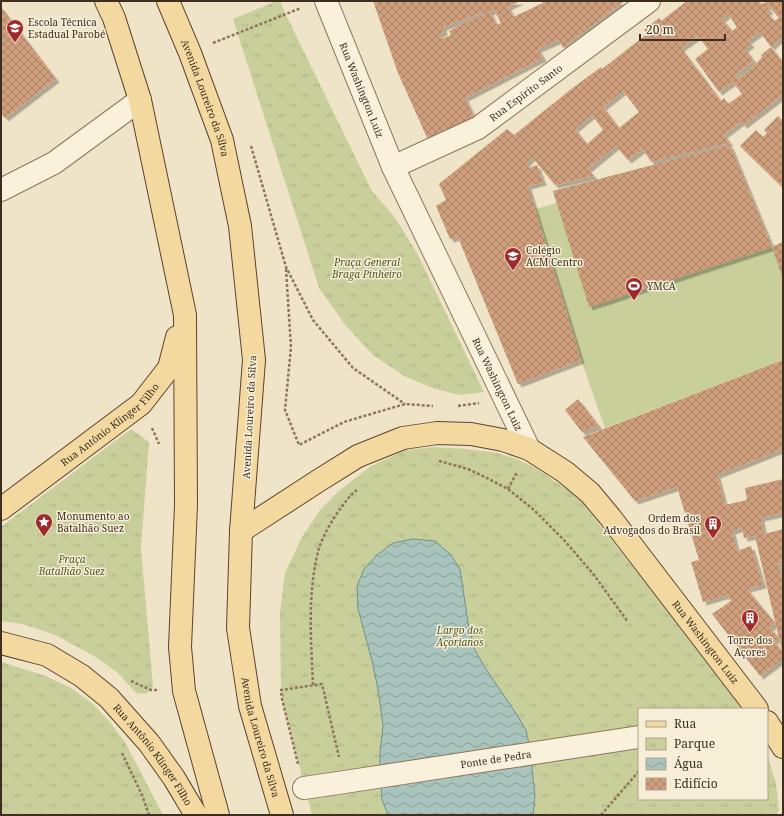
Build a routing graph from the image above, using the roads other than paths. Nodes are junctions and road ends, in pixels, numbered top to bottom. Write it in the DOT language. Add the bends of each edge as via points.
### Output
graph roads {
  1 [pos="106,1"];
  2 [pos="168,1"];
  3 [pos="649,1"];
  4 [pos="316,4"];
  5 [pos="140,100"];
  6 [pos="393,167"];
  7 [pos="1,190"];
  8 [pos="184,315"];
  9 [pos="529,449"];
  10 [pos="1,509"];
  11 [pos="241,531"];
  12 [pos="1,643"];
  13 [pos="756,708"];
  14 [pos="773,724"];
  15 [pos="638,737"];
  16 [pos="783,747"];
  17 [pos="304,788"];
  18 [pos="196,815"];
  19 [pos="218,815"];
  20 [pos="282,815"];
  1 -- 5 [label="main road" via="114,18"];
  2 -- 11 [label="main road, Avenida Loureiro da Silva" via="222,140 240,226 254,360"];
  3 -- 6 [label="street, Rua Espírito Santo" via="478,128"];
  4 -- 6 [label="street, Rua Washington Luiz"];
  5 -- 7 [label="street" via="54,163"];
  5 -- 8 [label="main road"];
  6 -- 9 [label="street, Rua Washington Luiz"];
  8 -- 10 [label="main road, Rua Antônio Klinger Filho" via="169,368 141,404"];
  8 -- 19 [label="main road" via="186,505 180,647 184,691"];
  9 -- 11 [label="main road" via="503,440 471,434 437,433 403,438 358,456"];
  9 -- 13 [label="main road, Rua Washington Luiz" via="565,472 590,493"];
  11 -- 20 [label="main road, Avenida Loureiro da Silva" via="238,628 250,706"];
  12 -- 18 [label="main road, Rua Antônio Klinger Filho" via="47,655 82,676 109,698 149,742"];
  14 -- 16 [label="main road"];
  15 -- 17 [label="street, Ponte de Pedra"];
}
